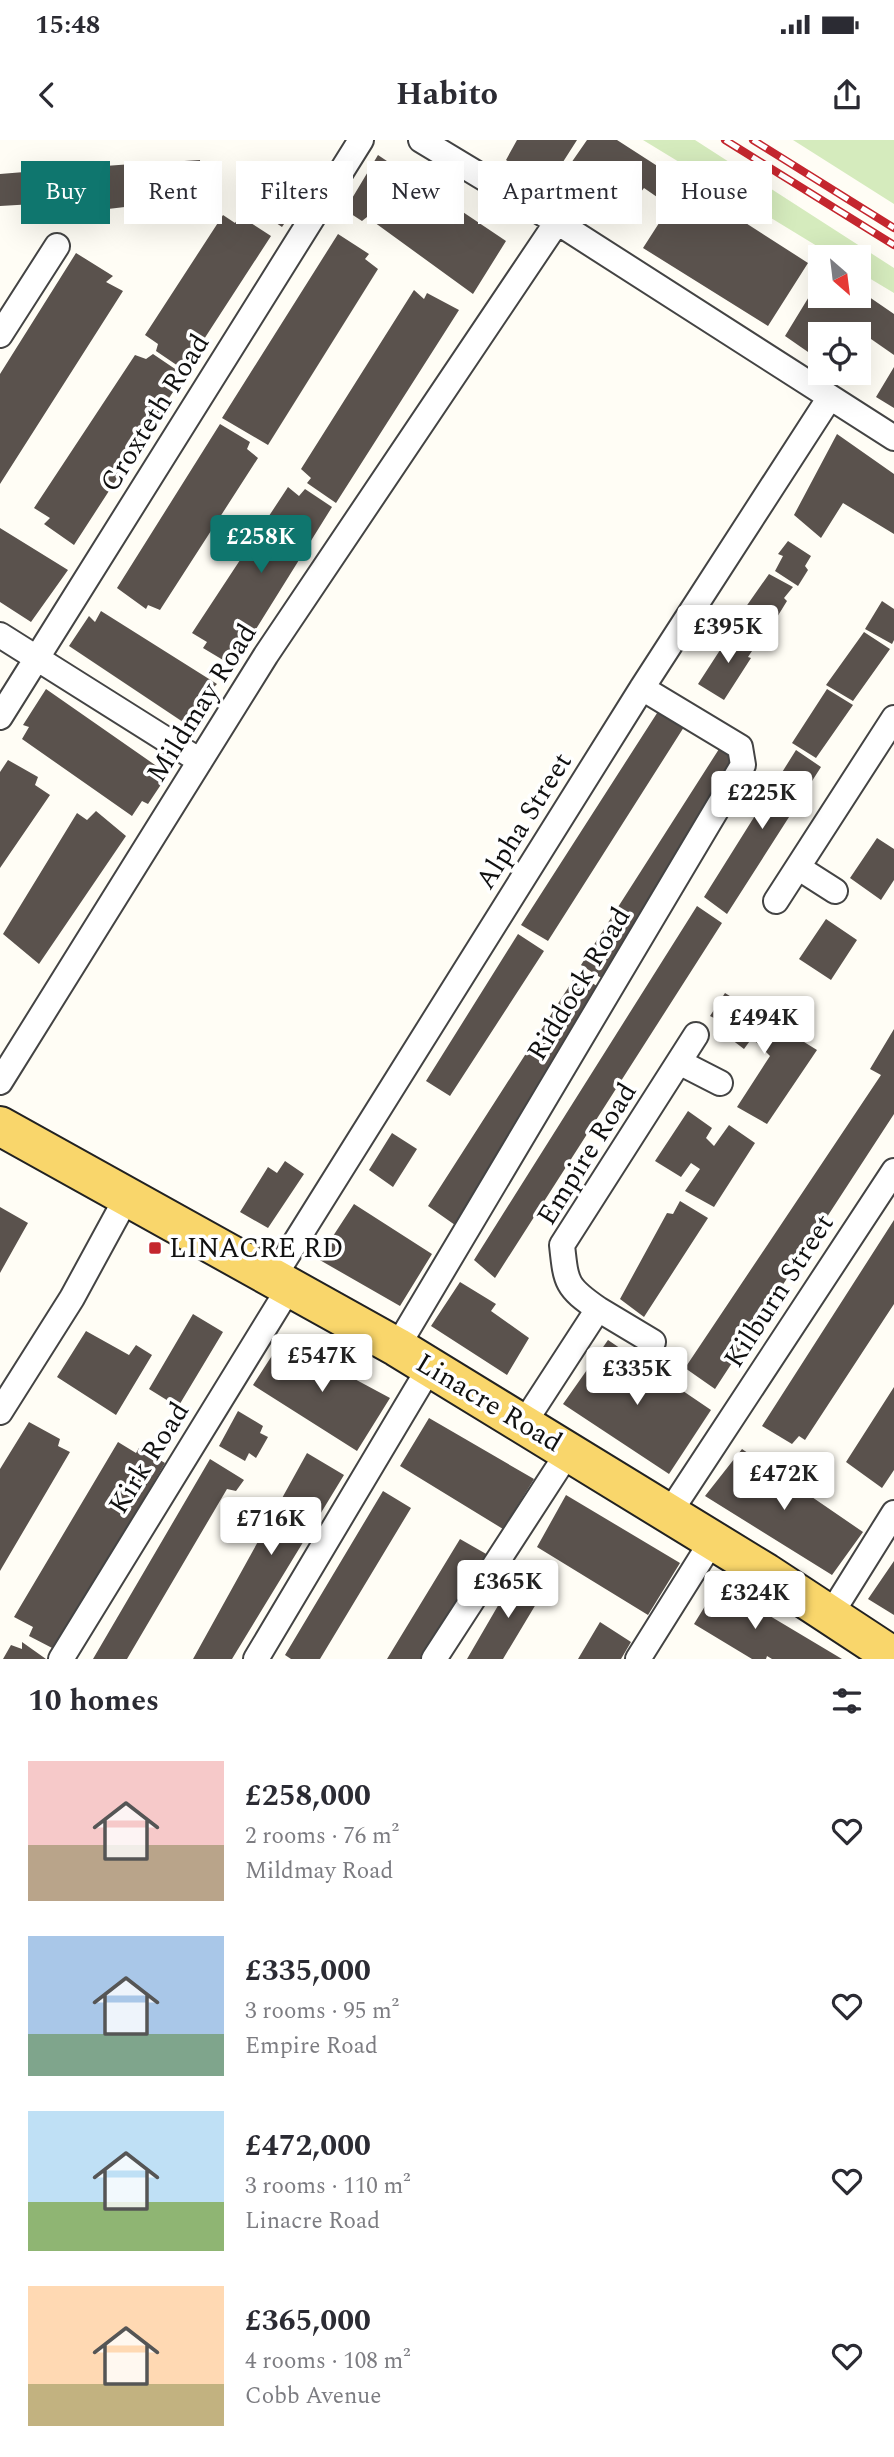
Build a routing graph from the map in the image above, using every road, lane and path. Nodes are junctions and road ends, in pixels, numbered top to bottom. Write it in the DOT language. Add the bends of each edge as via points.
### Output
graph roads {
  1 [pos="360,140"];
  2 [pos="422,140"];
  3 [pos="478,174"];
  4 [pos="556,224"];
  5 [pos="560,224"];
  6 [pos="57,246"];
  7 [pos="0,335"];
  8 [pos="830,397"];
  9 [pos="894,438"];
  10 [pos="0,635"];
  11 [pos="36,659"];
  12 [pos="642,688"];
  13 [pos="0,717"];
  14 [pos="894,718"];
  15 [pos="200,761"];
  16 [pos="799,869"];
  17 [pos="835,891"];
  18 [pos="776,901"];
  19 [pos="696,1035"];
  20 [pos="679,1062"];
  21 [pos="0,1082"];
  22 [pos="720,1083"];
  23 [pos="0,1126"];
  24 [pos="894,1171"];
  25 [pos="127,1197"];
  26 [pos="281,1283"];
  27 [pos="598,1309"];
  28 [pos="653,1342"];
  29 [pos="397,1347"];
  30 [pos="430,1367"];
  31 [pos="0,1412"];
  32 [pos="524,1423"];
  33 [pos="569,1451"];
  34 [pos="894,1513"];
  35 [pos="668,1515"];
  36 [pos="712,1541"];
  37 [pos="831,1614"];
  38 [pos="882,1655"];
  39 [pos="61,1659"];
  40 [pos="256,1659"];
  41 [pos="434,1659"];
  42 [pos="638,1659"];
  1 -- 11 [label="street, Croxteth Road"];
  2 -- 3 [label="street"];
  4 -- 15 [label="street, Mildmay Road" via="266,655"];
  5 -- 8 [label="street"];
  6 -- 7 [label="street"];
  8 -- 9 [label="street"];
  8 -- 12 [label="street, Alpha Street"];
  10 -- 11 [label="street"];
  11 -- 13 [label="street, Croxteth Road"];
  11 -- 15 [label="street"];
  12 -- 26 [label="street, Alpha Street"];
  12 -- 29 [label="street, Riddock Road" via="740,747 743,765"];
  14 -- 16 [label="street"];
  15 -- 21 [label="street, Mildmay Road"];
  16 -- 17 [label="street"];
  16 -- 18 [label="street"];
  19 -- 20 [label="street, Empire Road"];
  20 -- 22 [label="street"];
  20 -- 27 [label="street, Empire Road" via="562,1245 565,1277 575,1294"];
  23 -- 25 [label="main road, Linacre Road"];
  24 -- 35 [label="street, Kilburn Street"];
  25 -- 26 [label="main road, Linacre Road"];
  25 -- 31 [label="street" via="72,1298"];
  26 -- 29 [label="main road, Linacre Road"];
  26 -- 39 [label="street, Kirk Road"];
  27 -- 28 [label="street, Empire Road"];
  27 -- 32 [label="street"];
  29 -- 30 [label="main road, Linacre Road"];
  30 -- 32 [label="main road, Linacre Road"];
  30 -- 40 [label="street"];
  32 -- 33 [label="main road, Linacre Road"];
  33 -- 35 [label="main road, Linacre Road"];
  33 -- 41 [label="street"];
  34 -- 37 [label="street"];
  35 -- 36 [label="main road, Linacre Road"];
  36 -- 37 [label="main road, Linacre Road"];
  36 -- 42 [label="street"];
  37 -- 38 [label="main road, Linacre Road"];
}
